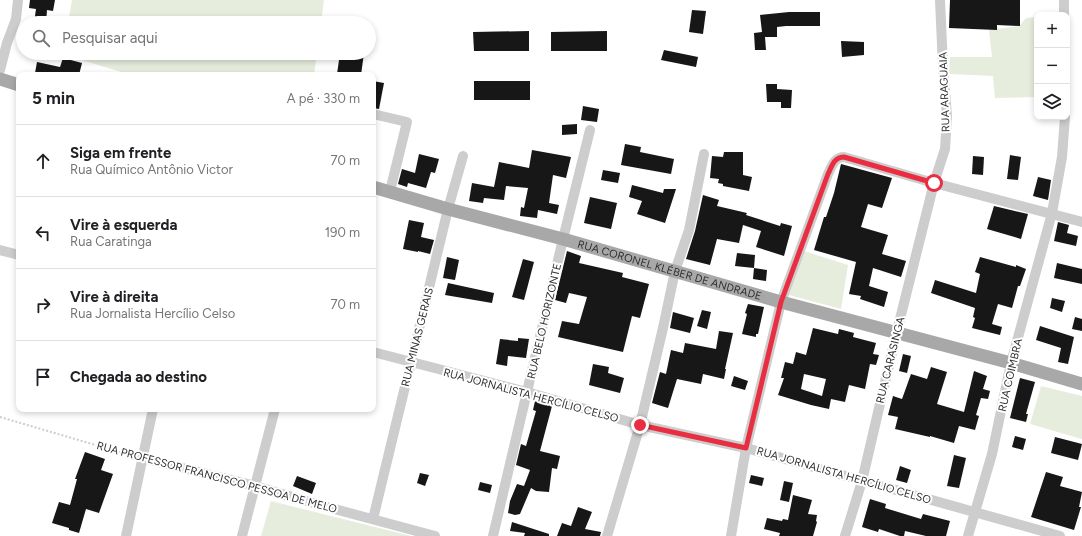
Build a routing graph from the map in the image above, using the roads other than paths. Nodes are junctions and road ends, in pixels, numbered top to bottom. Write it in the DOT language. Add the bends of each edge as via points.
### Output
graph roads {
  1 [pos="18,0"];
  2 [pos="940,0"];
  3 [pos="1064,0"];
  4 [pos="1064,12"];
  5 [pos="16,16"];
  6 [pos="16,19"];
  7 [pos="0,70"];
  8 [pos="0,79"];
  9 [pos="16,84"];
  10 [pos="376,115"];
  11 [pos="1065,120"];
  12 [pos="590,130"];
  13 [pos="704,154"];
  14 [pos="463,156"];
  15 [pos="934,183"];
  16 [pos="376,188"];
  17 [pos="390,191"];
  18 [pos="448,209"];
  19 [pos="1052,213"];
  20 [pos="1082,222"];
  21 [pos="563,239"];
  22 [pos="0,250"];
  23 [pos="16,254"];
  24 [pos="675,271"];
  25 [pos="781,302"];
  26 [pos="897,332"];
  27 [pos="376,353"];
  28 [pos="411,362"];
  29 [pos="1011,363"];
  30 [pos="1082,384"];
  31 [pos="527,392"];
  32 [pos="152,412"];
  33 [pos="274,412"];
  34 [pos="640,425"];
  35 [pos="746,448"];
  36 [pos="142,458"];
  37 [pos="862,481"];
  38 [pos="255,486"];
  39 [pos="975,512"];
  40 [pos="373,519"];
  41 [pos="126,536"];
  42 [pos="242,536"];
  43 [pos="435,536"];
  44 [pos="493,536"];
  45 [pos="608,536"];
  46 [pos="731,536"];
  47 [pos="845,536"];
  48 [pos="968,536"];
  49 [pos="1060,536"];
  1 -- 5 [label="street"];
  2 -- 15 [label="street, RUA ARAGUAIA" via="947,116 945,149"];
  3 -- 4 [label="street"];
  6 -- 7 [label="street"];
  8 -- 9 [label="main road"];
  10 -- 17 [label="street" via="407,122"];
  11 -- 19 [label="street, RUA COIMBRA" via="1062,157"];
  12 -- 21 [label="street, RUA BELO HORIZONTE"];
  13 -- 24 [label="street" via="688,230"];
  14 -- 18 [label="street, RUA MINAS GERAIS"];
  15 -- 19 [label="street"];
  15 -- 25 [label="street" via="844,157 835,160"];
  15 -- 26 [label="street, RUA CARASINGA"];
  16 -- 17 [label="main road, RUA CORONEL KLÉBER DE ANDRADE"];
  17 -- 18 [label="main road, RUA CORONEL KLÉBER DE ANDRADE"];
  18 -- 21 [label="main road, RUA CORONEL KLÉBER DE ANDRADE"];
  18 -- 28 [label="street, RUA MINAS GERAIS"];
  19 -- 20 [label="street"];
  19 -- 29 [label="street, RUA COIMBRA"];
  21 -- 24 [label="main road, RUA CORONEL KLÉBER DE ANDRADE"];
  21 -- 31 [label="street, RUA BELO HORIZONTE"];
  22 -- 23 [label="street"];
  24 -- 25 [label="main road, RUA CORONEL KLÉBER DE ANDRADE"];
  24 -- 34 [label="street"];
  25 -- 26 [label="main road, RUA CORONEL KLÉBER DE ANDRADE"];
  25 -- 35 [label="street"];
  26 -- 29 [label="main road, RUA CORONEL KLÉBER DE ANDRADE"];
  26 -- 37 [label="street, RUA CARASINGA"];
  27 -- 28 [label="street, RUA JORNALISTA HERCÍLIO CELSO"];
  28 -- 31 [label="street, RUA JORNALISTA HERCÍLIO CELSO"];
  28 -- 40 [label="street, RUA MINAS GERAIS"];
  29 -- 30 [label="main road, RUA CORONEL KLÉBER DE ANDRADE"];
  29 -- 39 [label="street, RUA COIMBRA" via="992,454"];
  31 -- 34 [label="street, RUA JORNALISTA HERCÍLIO CELSO"];
  31 -- 44 [label="street, RUA BELO HORIZONTE"];
  32 -- 36 [label="street"];
  33 -- 38 [label="street"];
  34 -- 35 [label="street, RUA JORNALISTA HERCÍLIO CELSO"];
  34 -- 45 [label="street"];
  35 -- 37 [label="street, RUA JORNALISTA HERCÍLIO CELSO"];
  35 -- 46 [label="street"];
  36 -- 38 [label="street, RUA PROFESSOR FRANCISCO PESSOA DE MELO"];
  36 -- 41 [label="street"];
  37 -- 39 [label="street, RUA JORNALISTA HERCÍLIO CELSO"];
  37 -- 47 [label="street, RUA CARASINGA"];
  38 -- 40 [label="street, RUA PROFESSOR FRANCISCO PESSOA DE MELO"];
  38 -- 42 [label="street"];
  39 -- 48 [label="street, RUA COIMBRA"];
  39 -- 49 [label="street, RUA JORNALISTA HERCÍLIO CELSO"];
  40 -- 43 [label="street, RUA PROFESSOR FRANCISCO PESSOA DE MELO"];
}
